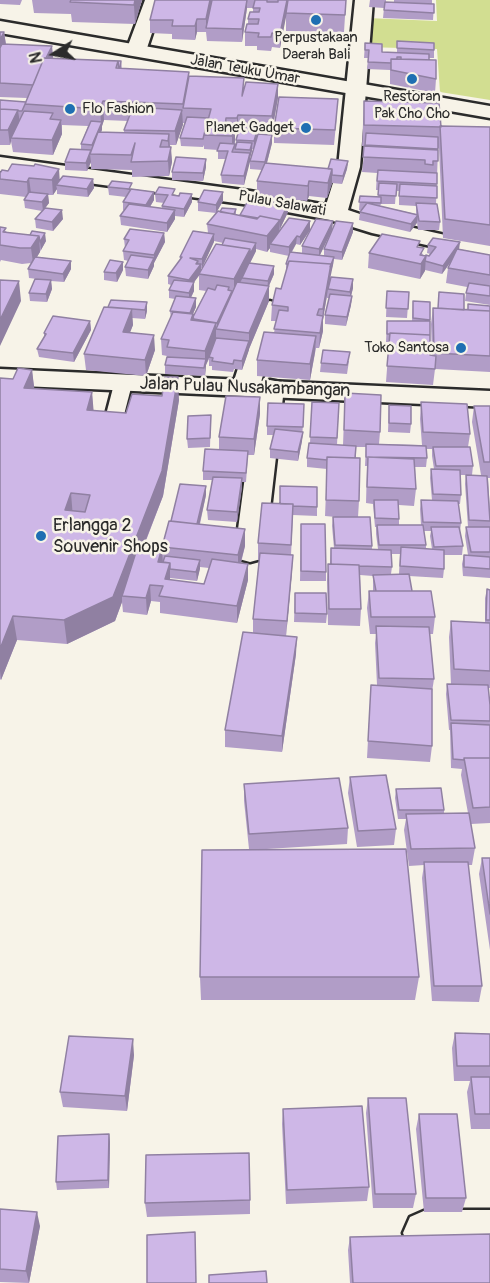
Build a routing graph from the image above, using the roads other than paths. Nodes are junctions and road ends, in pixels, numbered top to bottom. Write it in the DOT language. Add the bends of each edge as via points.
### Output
graph roads {
  1 [pos="154,0"];
  2 [pos="364,0"];
  3 [pos="0,27"];
  4 [pos="136,51"];
  5 [pos="355,89"];
  6 [pos="490,112"];
  7 [pos="0,164"];
  8 [pos="335,214"];
  9 [pos="490,252"];
  10 [pos="270,309"];
  11 [pos="0,377"];
  12 [pos="123,384"];
  13 [pos="258,388"];
  14 [pos="490,399"];
  15 [pos="111,434"];
  16 [pos="250,552"];
  17 [pos="426,1233"];
  18 [pos="490,1233"];
  1 -- 4 [label="street"];
  2 -- 5 [label="street"];
  3 -- 4 [label="street, Jalan Teuku Umar"];
  4 -- 5 [label="street, Jalan Teuku Umar"];
  5 -- 6 [label="street, Jalan Teuku Umar"];
  5 -- 8 [label="street" via="349,167"];
  7 -- 8 [label="street, Pulau Salawati" via="250,198"];
  8 -- 9 [label="street, Pulau Salawati"];
  10 -- 13 [label="street"];
  11 -- 12 [label="street, Jalan Pulau Nusakambangan"];
  12 -- 13 [label="street, Jalan Pulau Nusakambangan"];
  12 -- 15 [label="lane"];
  13 -- 14 [label="street, Jalan Pulau Nusakambangan"];
  13 -- 16 [label="street"];
  17 -- 18 [label="street"];
}
